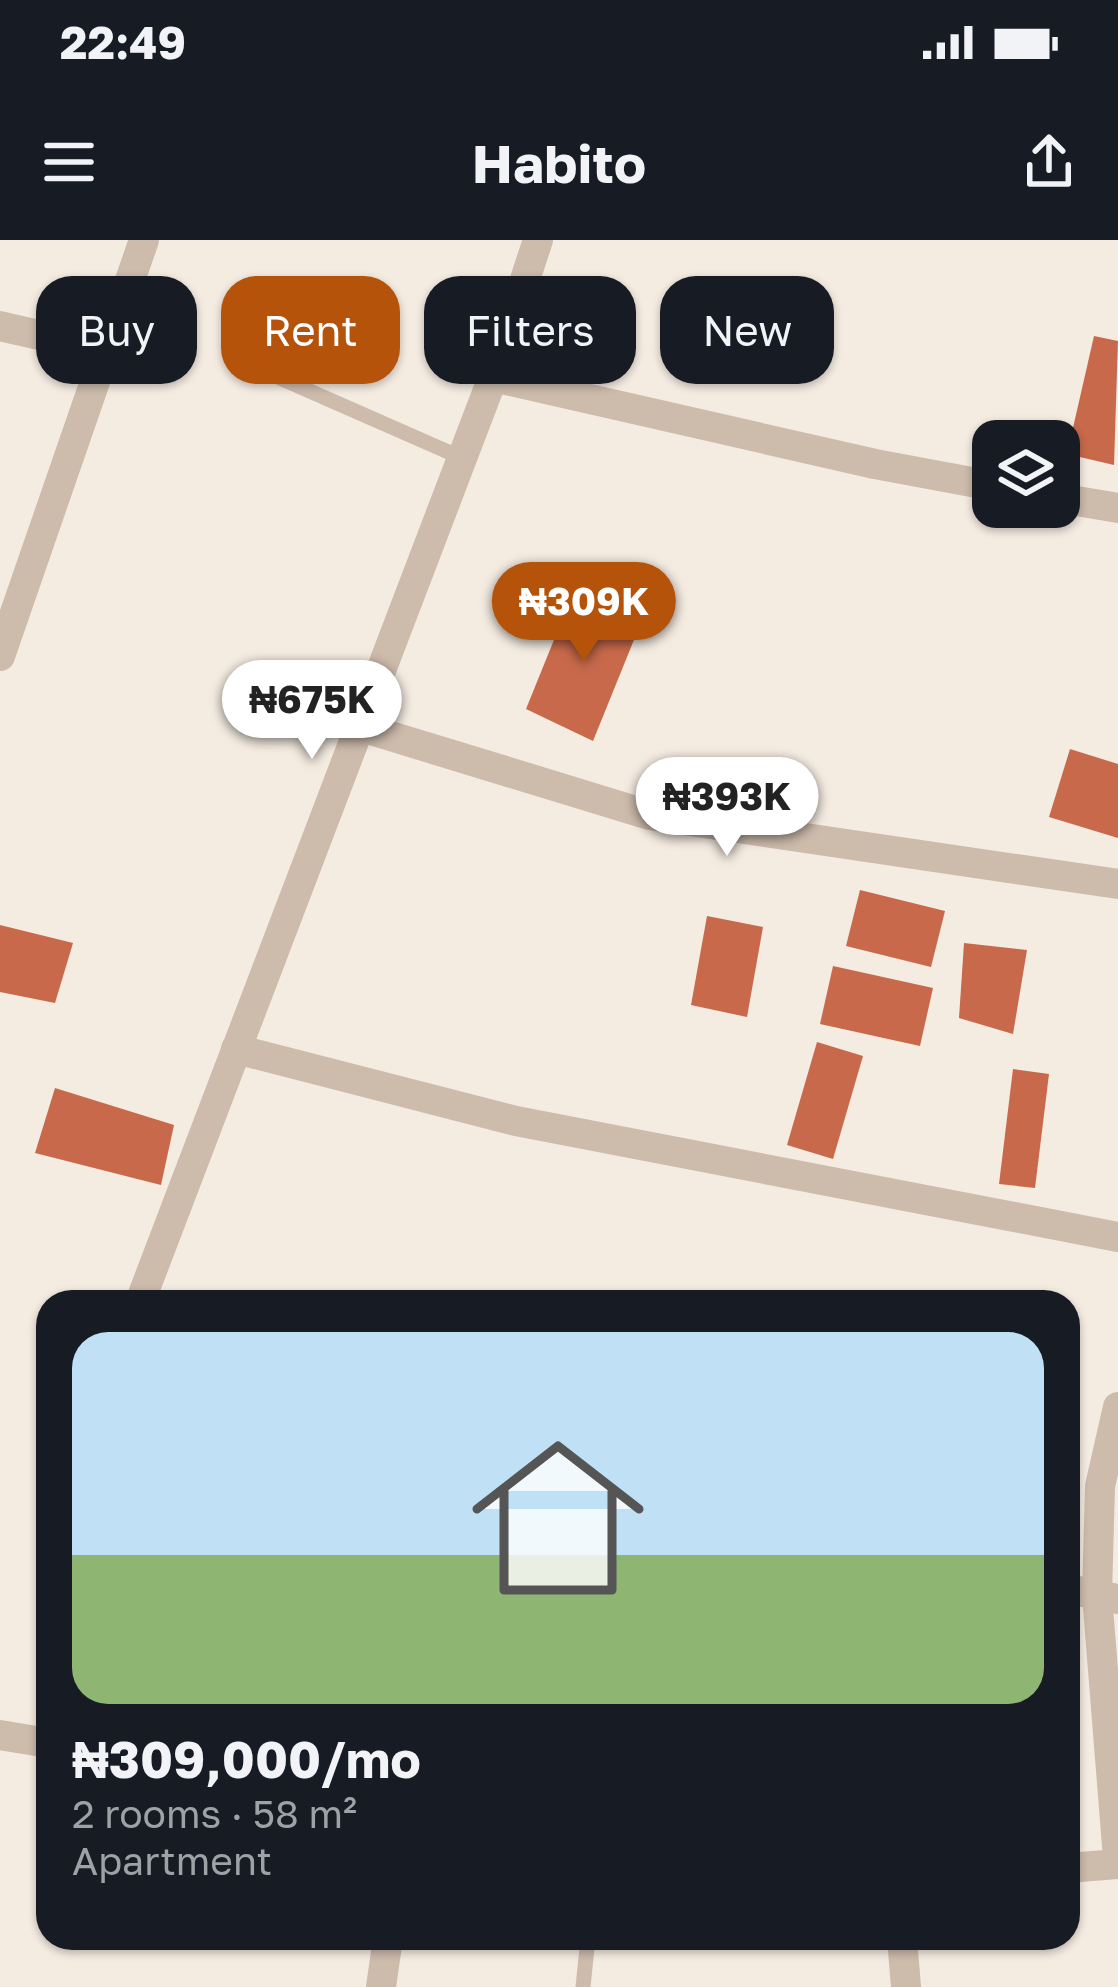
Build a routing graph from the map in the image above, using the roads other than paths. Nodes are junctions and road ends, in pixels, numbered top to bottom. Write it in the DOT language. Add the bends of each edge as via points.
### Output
graph roads {
  1 [pos="144,240"];
  2 [pos="538,240"];
  3 [pos="131,276"];
  4 [pos="526,276"];
  5 [pos="0,326"];
  6 [pos="36,334"];
  7 [pos="93,384"];
  8 [pos="294,384"];
  9 [pos="490,384"];
  10 [pos="524,384"];
  11 [pos="462,458"];
  12 [pos="972,482"];
  13 [pos="1080,501"];
  14 [pos="1118,508"];
  15 [pos="0,656"];
  16 [pos="361,727"];
  17 [pos="1118,884"];
  18 [pos="236,1049"];
  19 [pos="1118,1237"];
  20 [pos="145,1290"];
  21 [pos="1118,1407"];
  22 [pos="1094,1594"];
  23 [pos="0,1735"];
  24 [pos="36,1741"];
  25 [pos="1118,1861"];
  26 [pos="1080,1866"];
  27 [pos="386,1950"];
  28 [pos="587,1950"];
  29 [pos="903,1950"];
  30 [pos="381,1987"];
  31 [pos="583,1987"];
  32 [pos="906,1987"];
  1 -- 3 [label="street"];
  2 -- 4 [label="street"];
  5 -- 6 [label="street"];
  7 -- 15 [label="street"];
  8 -- 11 [label="lane"];
  9 -- 11 [label="street"];
  10 -- 12 [label="street"];
  11 -- 16 [label="street"];
  13 -- 14 [label="street"];
  16 -- 17 [label="street" via="649,815"];
  16 -- 18 [label="street"];
  18 -- 19 [label="street" via="516,1121"];
  18 -- 20 [label="street"];
  21 -- 22 [label="street" via="1100,1486"];
  22 -- 25 [label="street"];
  23 -- 24 [label="street"];
  25 -- 26 [label="street"];
  27 -- 30 [label="street"];
  28 -- 31 [label="lane"];
  29 -- 32 [label="street"];
}
